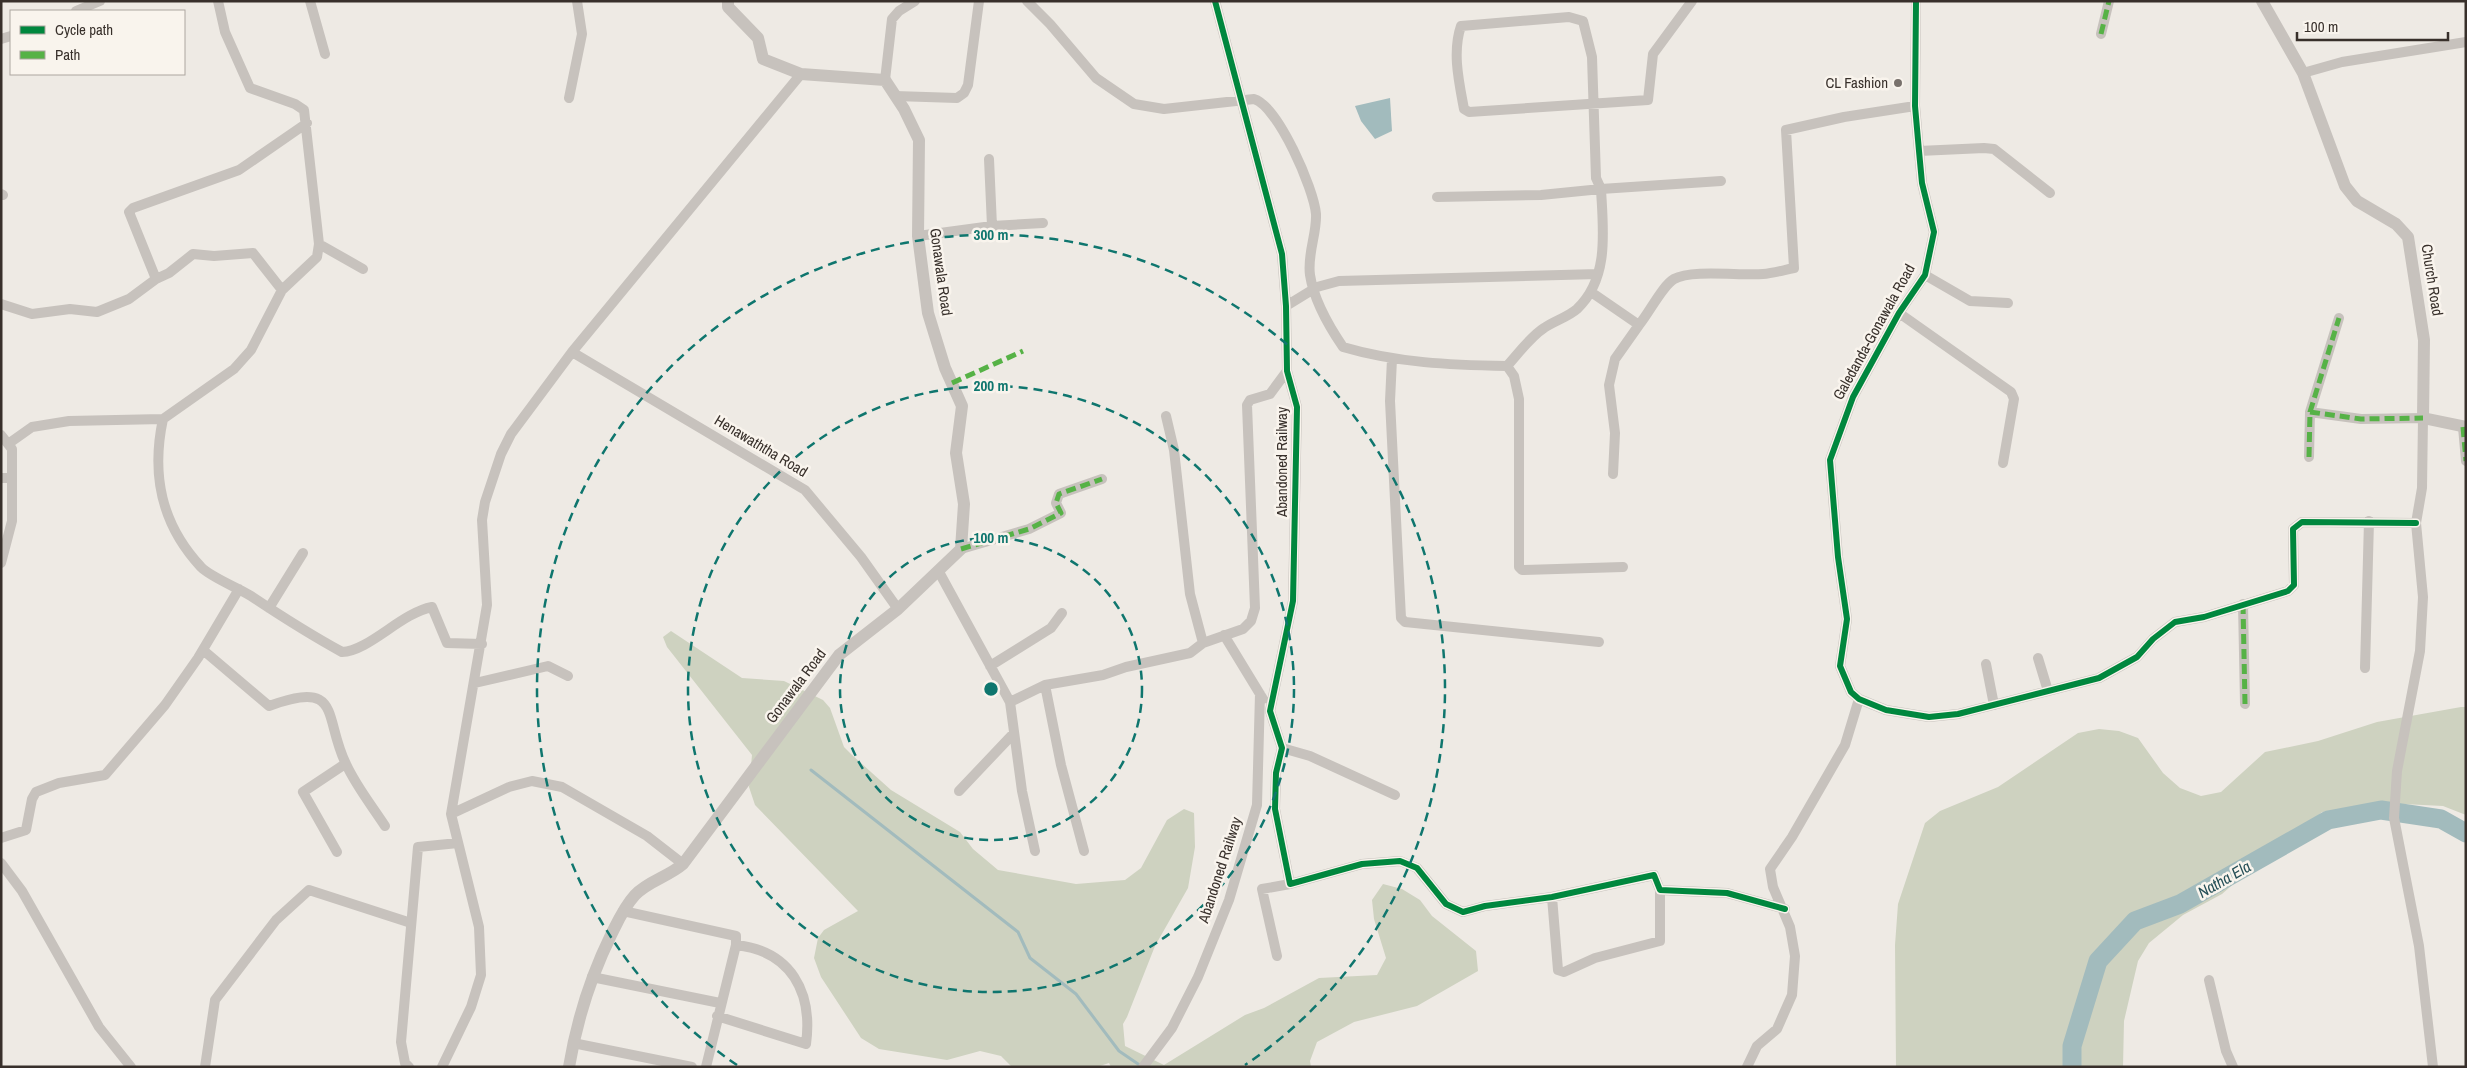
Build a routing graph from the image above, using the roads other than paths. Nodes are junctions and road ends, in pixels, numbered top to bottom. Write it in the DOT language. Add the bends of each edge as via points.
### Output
graph roads {
  1 [pos="100,1"];
  2 [pos="218,1"];
  3 [pos="310,1"];
  4 [pos="577,1"];
  5 [pos="728,1"];
  6 [pos="915,1"];
  7 [pos="980,1"];
  8 [pos="1027,1"];
  9 [pos="1215,1"];
  10 [pos="1692,1"];
  11 [pos="1916,1"];
  12 [pos="2110,1"];
  13 [pos="2262,1"];
  14 [pos="78,10"];
  15 [pos="2101,34"];
  16 [pos="2466,42"];
  17 [pos="325,54"];
  18 [pos="800,74"];
  19 [pos="2303,74"];
  20 [pos="885,80"];
  21 [pos="895,96"];
  22 [pos="569,98"];
  23 [pos="1242,100"];
  24 [pos="1595,105"];
  25 [pos="1915,106"];
  26 [pos="307,123"];
  27 [pos="1919,151"];
  28 [pos="989,159"];
  29 [pos="1721,181"];
  30 [pos="1601,189"];
  31 [pos="2050,193"];
  32 [pos="1437,197"];
  33 [pos="1043,223"];
  34 [pos="992,226"];
  35 [pos="918,236"];
  36 [pos="319,244"];
  37 [pos="363,269"];
  38 [pos="1598,274"];
  39 [pos="1925,275"];
  40 [pos="156,279"];
  41 [pos="282,290"];
  42 [pos="1314,290"];
  43 [pos="1591,292"];
  44 [pos="2008,303"];
  45 [pos="1,304"];
  46 [pos="1286,306"];
  47 [pos="1900,313"];
  48 [pos="2339,318"];
  49 [pos="1639,324"];
  50 [pos="572,352"];
  51 [pos="1392,359"];
  52 [pos="1507,366"];
  53 [pos="1287,371"];
  54 [pos="2310,412"];
  55 [pos="1166,416"];
  56 [pos="2423,418"];
  57 [pos="163,419"];
  58 [pos="2464,427"];
  59 [pos="1,435"];
  60 [pos="8,444"];
  61 [pos="2309,457"];
  62 [pos="2466,461"];
  63 [pos="2003,463"];
  64 [pos="1614,474"];
  65 [pos="6,478"];
  66 [pos="1102,479"];
  67 [pos="2370,521"];
  68 [pos="2416,523"];
  69 [pos="961,549"];
  70 [pos="303,553"];
  71 [pos="1,563"];
  72 [pos="1624,567"];
  73 [pos="939,572"];
  74 [pos="239,589"];
  75 [pos="2243,604"];
  76 [pos="269,608"];
  77 [pos="898,609"];
  78 [pos="1062,613"];
  79 [pos="1224,635"];
  80 [pos="1598,642"];
  81 [pos="482,644"];
  82 [pos="1203,644"];
  83 [pos="203,650"];
  84 [pos="2038,658"];
  85 [pos="1986,664"];
  86 [pos="990,666"];
  87 [pos="2365,668"];
  88 [pos="568,676"];
  89 [pos="475,683"];
  90 [pos="1045,685"];
  91 [pos="2048,691"];
  92 [pos="1260,694"];
  93 [pos="1859,699"];
  94 [pos="1010,702"];
  95 [pos="2245,704"];
  96 [pos="1994,705"];
  97 [pos="1270,711"];
  98 [pos="1014,733"];
  99 [pos="1282,748"];
  100 [pos="345,764"];
  101 [pos="958,791"];
  102 [pos="1395,795"];
  103 [pos="451,814"];
  104 [pos="385,826"];
  105 [pos="1,838"];
  106 [pos="458,844"];
  107 [pos="1084,851"];
  108 [pos="337,852"];
  109 [pos="1035,852"];
  110 [pos="1,862"];
  111 [pos="683,864"];
  112 [pos="1290,884"];
  113 [pos="1660,890"];
  114 [pos="1552,897"];
  115 [pos="1785,909"];
  116 [pos="623,911"];
  117 [pos="411,923"];
  118 [pos="736,945"];
  119 [pos="1276,956"];
  120 [pos="592,977"];
  121 [pos="2209,980"];
  122 [pos="720,1003"];
  123 [pos="717,1016"];
  124 [pos="573,1043"];
  125 [pos="131,1067"];
  126 [pos="205,1067"];
  127 [pos="409,1067"];
  128 [pos="442,1067"];
  129 [pos="569,1067"];
  130 [pos="692,1067"];
  131 [pos="706,1067"];
  132 [pos="1143,1067"];
  133 [pos="1747,1067"];
  134 [pos="2233,1067"];
  135 [pos="2433,1067"];
  1 -- 14 [label="street"];
  2 -- 26 [label="street" via="225,32 250,88 304,110"];
  3 -- 17 [label="street"];
  4 -- 22 [label="street" via="582,34"];
  5 -- 18 [label="street" via="728,7 758,38 763,59"];
  6 -- 20 [label="street" via="892,19"];
  7 -- 21 [label="street" via="968,85 964,93 957,98"];
  8 -- 23 [label="street" via="1096,78 1134,104 1164,109"];
  9 -- 23 [label="street, Abandoned Railway"];
  10 -- 24 [label="street" via="1653,54 1648,100"];
  11 -- 25 [label="street, Galedanda-Gonawala Road"];
  12 -- 15 [label="street"];
  13 -- 19 [label="street, Church Road"];
  16 -- 19 [label="street" via="2342,62"];
  18 -- 20 [label="street"];
  18 -- 50 [label="street"];
  19 -- 56 [label="street, Church Road" via="2345,186 2357,201 2396,224 2408,237 2424,340"];
  20 -- 21 [label="street, Gonawala Road"];
  21 -- 35 [label="street, Gonawala Road" via="919,140"];
  23 -- 42 [label="street" via="1260,101 1274,114 1306,183 1316,213 1310,273"];
  23 -- 46 [label="street, Abandoned Railway" via="1282,254"];
  24 -- 24 [label="street" via="1469,112 1464,109 1458,72 1457,38 1461,26 1569,17 1583,21 1592,57"];
  24 -- 30 [label="street" via="1596,178"];
  25 -- 27 [label="street, Galedanda-Gonawala Road"];
  25 -- 49 [label="street" via="1786,130 1794,268 1764,274 1698,275 1673,279 1663,288 1651,311"];
  26 -- 36 [label="street"];
  26 -- 40 [label="street" via="240,170 129,212"];
  27 -- 31 [label="street" via="1994,149"];
  27 -- 39 [label="street, Galedanda-Gonawala Road" via="1922,182 1934,232"];
  28 -- 34 [label="street"];
  29 -- 30 [label="street"];
  30 -- 32 [label="street" via="1541,195"];
  30 -- 38 [label="street" via="1604,242"];
  33 -- 34 [label="street"];
  34 -- 35 [label="street"];
  35 -- 69 [label="street, Gonawala Road" via="928,313 962,406 956,453 964,504"];
  36 -- 37 [label="street"];
  36 -- 41 [label="street" via="317,257"];
  38 -- 42 [label="street" via="1340,280"];
  38 -- 43 [label="street"];
  39 -- 44 [label="street" via="1970,301"];
  39 -- 47 [label="street, Galedanda-Gonawala Road"];
  40 -- 41 [label="street" via="193,254 253,253"];
  40 -- 45 [label="street" via="129,299 97,312 70,309 32,314"];
  41 -- 57 [label="street" via="250,350 234,370"];
  42 -- 46 [label="street"];
  42 -- 51 [label="street" via="1320,309 1343,347"];
  43 -- 49 [label="street"];
  43 -- 52 [label="street" via="1577,310 1542,329"];
  46 -- 53 [label="street, Abandoned Railway"];
  47 -- 63 [label="street" via="2011,392 2014,399"];
  47 -- 93 [label="street, Galedanda-Gonawala Road" via="1853,397 1830,460 1847,618 1840,666 1851,692"];
  48 -- 54 [label="street"];
  49 -- 64 [label="street" via="1615,360 1609,385 1615,433"];
  50 -- 77 [label="street, Henawaththa Road" via="805,490 861,557"];
  50 -- 81 [label="street" via="511,434 485,502 482,520 487,605"];
  51 -- 52 [label="street" via="1424,364"];
  51 -- 80 [label="street" via="1390,401 1400,618 1405,622"];
  52 -- 72 [label="street" via="1514,376 1519,399 1518,567 1522,570"];
  53 -- 79 [label="street" via="1270,394 1250,400 1247,405 1255,608 1251,621 1243,629"];
  53 -- 97 [label="street, Abandoned Railway" via="1297,407 1293,602"];
  54 -- 56 [label="street" via="2362,419"];
  54 -- 61 [label="street"];
  55 -- 82 [label="street" via="1174,450 1190,594"];
  56 -- 58 [label="street"];
  56 -- 68 [label="street" via="2422,488"];
  57 -- 60 [label="street" via="69,420 32,427"];
  57 -- 74 [label="street" via="157,446 157,473 164,510 202,568"];
  58 -- 62 [label="street"];
  59 -- 60 [label="street"];
  60 -- 65 [label="street" via="12,449"];
  65 -- 71 [label="street" via="12,521"];
  66 -- 69 [label="street" via="1060,494 1056,503 1061,513 1029,529"];
  67 -- 68 [label="street"];
  67 -- 75 [label="street" via="2302,522 2294,528 2294,585 2288,591"];
  67 -- 87 [label="street"];
  68 -- 135 [label="street" via="2423,597 2420,651 2397,771 2394,818 2418,946"];
  69 -- 73 [label="street, Gonawala Road"];
  70 -- 76 [label="street"];
  73 -- 77 [label="street, Gonawala Road"];
  73 -- 86 [label="street"];
  74 -- 76 [label="street"];
  74 -- 83 [label="street"];
  75 -- 91 [label="street" via="2204,617 2175,622 2137,657 2099,678"];
  75 -- 95 [label="street"];
  76 -- 81 [label="street" via="342,652 351,652 394,624 432,607 447,643"];
  77 -- 111 [label="street, Gonawala Road" via="839,655"];
  78 -- 86 [label="street" via="1051,628"];
  79 -- 82 [label="street"];
  79 -- 92 [label="street"];
  81 -- 89 [label="street"];
  82 -- 90 [label="street" via="1190,653 1168,659"];
  83 -- 100 [label="street" via="269,706 294,697 318,699 329,708"];
  83 -- 105 [label="street" via="165,705 105,775 59,783 36,792 26,830"];
  84 -- 91 [label="street"];
  85 -- 96 [label="street"];
  86 -- 94 [label="street"];
  88 -- 89 [label="street" via="548,666"];
  89 -- 103 [label="street"];
  90 -- 94 [label="street"];
  90 -- 107 [label="street" via="1061,765"];
  91 -- 96 [label="street"];
  92 -- 97 [label="street"];
  92 -- 132 [label="street, Abandoned Railway" via="1257,806 1232,891 1198,977 1172,1028"];
  93 -- 96 [label="street" via="1886,710 1930,717"];
  93 -- 115 [label="street" via="1845,746 1792,838 1770,869 1773,887"];
  94 -- 98 [label="street"];
  97 -- 99 [label="street, Abandoned Railway"];
  98 -- 101 [label="street"];
  98 -- 109 [label="street"];
  99 -- 102 [label="street" via="1310,756"];
  99 -- 112 [label="street" via="1276,773 1275,809"];
  100 -- 104 [label="street"];
  100 -- 108 [label="street" via="303,792"];
  103 -- 106 [label="street"];
  103 -- 111 [label="street" via="509,787 532,781 562,787 647,836"];
  106 -- 117 [label="street" via="418,848"];
  106 -- 128 [label="street" via="480,927 481,975 472,1007"];
  110 -- 125 [label="street" via="22,892 99,1027"];
  111 -- 116 [label="street, Gonawala Road" via="646,886"];
  112 -- 114 [label="street" via="1362,864 1400,860 1417,868 1446,904 1463,912"];
  112 -- 119 [label="street" via="1262,890"];
  113 -- 114 [label="street" via="1654,875"];
  113 -- 114 [label="street" via="1660,941 1595,958 1564,972 1558,970"];
  113 -- 115 [label="street" via="1727,893"];
  115 -- 133 [label="street" via="1795,956 1792,995 1777,1029 1757,1046"];
  116 -- 118 [label="street" via="736,936"];
  116 -- 120 [label="street, Gonawala Road"];
  117 -- 126 [label="street" via="309,890 276,920 215,1000"];
  117 -- 127 [label="street" via="401,1042 405,1063"];
  118 -- 122 [label="street"];
  118 -- 123 [label="street" via="754,947 783,962 798,981 808,1007 806,1044"];
  120 -- 122 [label="street"];
  120 -- 124 [label="street, Gonawala Road" via="579,1013"];
  121 -- 134 [label="street"];
  122 -- 123 [label="street"];
  123 -- 131 [label="street"];
  124 -- 129 [label="street, Gonawala Road"];
  124 -- 130 [label="street"];
}
